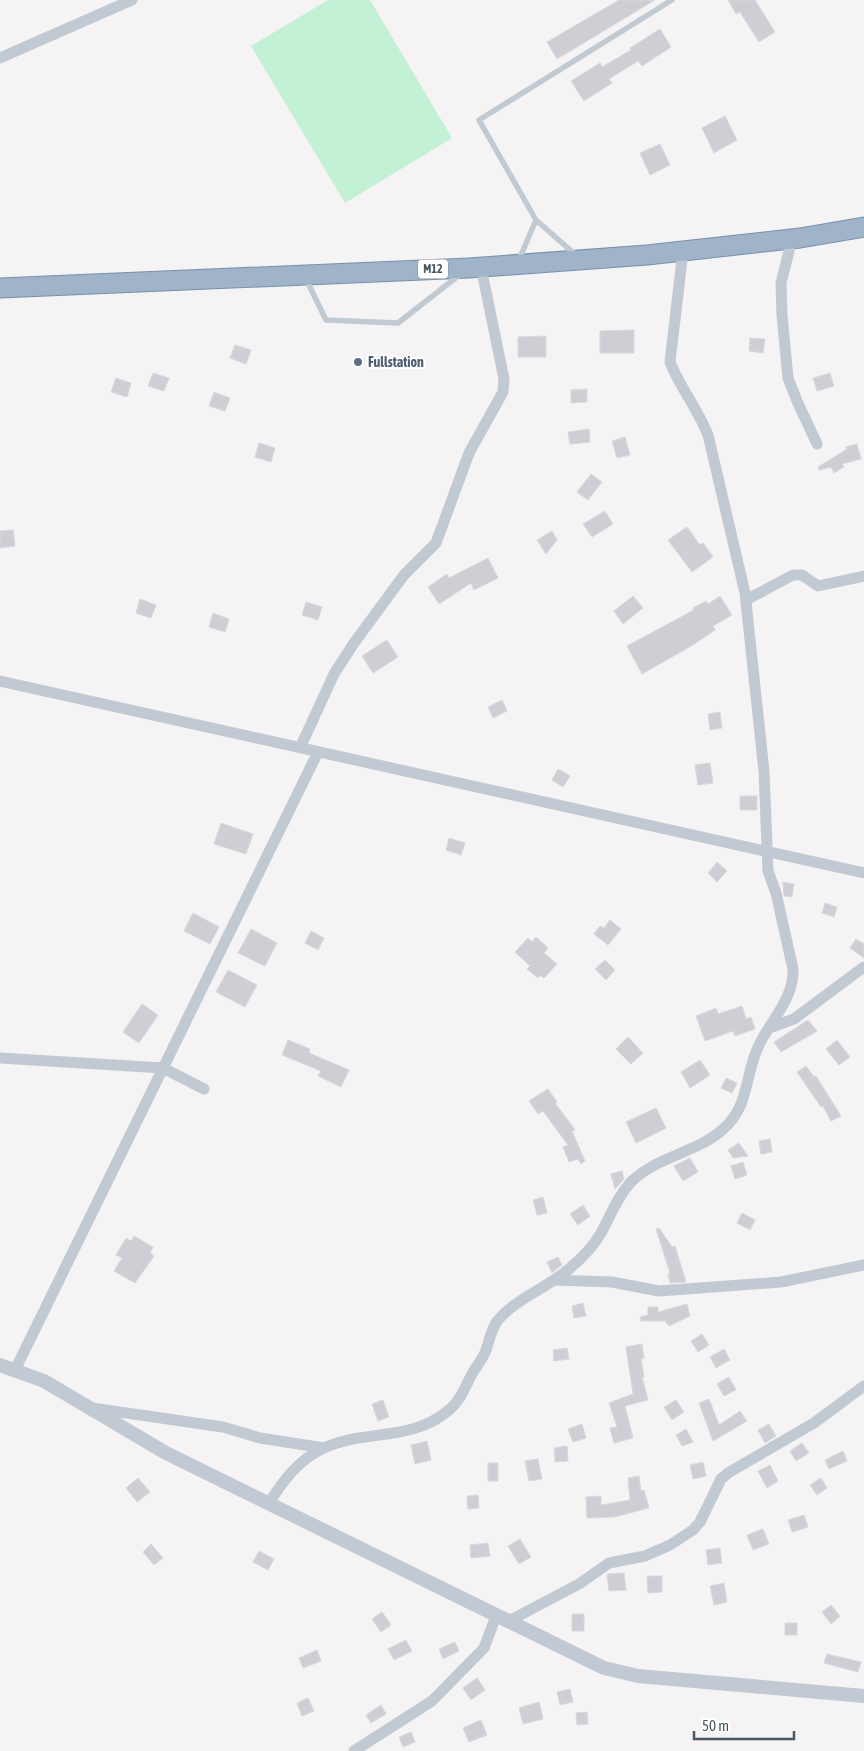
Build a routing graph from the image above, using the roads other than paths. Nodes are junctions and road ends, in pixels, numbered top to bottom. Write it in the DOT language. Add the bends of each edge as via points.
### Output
graph roads {
  1 [pos="132,0"];
  2 [pos="672,0"];
  3 [pos="0,58"];
  4 [pos="536,220"];
  5 [pos="864,227"];
  6 [pos="792,239"];
  7 [pos="683,251"];
  8 [pos="580,259"];
  9 [pos="517,264"];
  10 [pos="475,267"];
  11 [pos="303,275"];
  12 [pos="0,288"];
  13 [pos="817,444"];
  14 [pos="864,576"];
  15 [pos="746,600"];
  16 [pos="0,682"];
  17 [pos="300,748"];
  18 [pos="318,752"];
  19 [pos="767,852"];
  20 [pos="864,873"];
  21 [pos="864,967"];
  22 [pos="769,1028"];
  23 [pos="0,1058"];
  24 [pos="163,1068"];
  25 [pos="204,1089"];
  26 [pos="864,1265"];
  27 [pos="554,1280"];
  28 [pos="0,1365"];
  29 [pos="15,1370"];
  30 [pos="864,1386"];
  31 [pos="89,1407"];
  32 [pos="324,1448"];
  33 [pos="269,1504"];
  34 [pos="502,1619"];
  35 [pos="864,1696"];
  36 [pos="354,1751"];
  1 -- 3 [label="street"];
  2 -- 4 [label="lane" via="479,120"];
  4 -- 8 [label="lane"];
  4 -- 9 [label="lane"];
  5 -- 6 [label="highway, M12"];
  6 -- 7 [label="highway, M12"];
  6 -- 13 [label="street" via="781,283 788,378"];
  7 -- 8 [label="highway, M12"];
  7 -- 15 [label="street" via="670,362 708,435"];
  8 -- 9 [label="highway, M12"];
  9 -- 10 [label="highway, M12"];
  10 -- 11 [label="highway, M12"];
  10 -- 11 [label="lane" via="398,323 326,320"];
  10 -- 17 [label="street" via="504,379 503,392 469,453 436,543 404,575 354,643 334,674"];
  11 -- 12 [label="highway, M12"];
  14 -- 15 [label="street" via="818,586 802,575 793,575"];
  15 -- 19 [label="street" via="764,771"];
  16 -- 17 [label="street"];
  17 -- 18 [label="street"];
  18 -- 19 [label="street"];
  18 -- 24 [label="street"];
  19 -- 20 [label="street"];
  19 -- 22 [label="street" via="768,871 793,970 789,994"];
  21 -- 22 [label="street" via="794,1019"];
  22 -- 27 [label="street" via="758,1046 747,1091 732,1120 705,1141 633,1180 620,1195 585,1255"];
  23 -- 24 [label="street"];
  24 -- 25 [label="street"];
  24 -- 29 [label="street"];
  26 -- 27 [label="street" via="781,1282 659,1291 612,1282"];
  27 -- 32 [label="street" via="498,1320 483,1359 465,1392 449,1410 425,1425 402,1433 360,1438"];
  28 -- 29 [label="street"];
  29 -- 31 [label="street" via="44,1381"];
  30 -- 34 [label="street" via="814,1424 728,1472 700,1522 670,1545 645,1556 609,1563 579,1584"];
  31 -- 32 [label="street"];
  31 -- 33 [label="street" via="166,1453"];
  32 -- 33 [label="street" via="287,1475"];
  33 -- 34 [label="street"];
  34 -- 35 [label="street" via="604,1668 638,1676"];
  34 -- 36 [label="street" via="484,1648 432,1701"];
}
